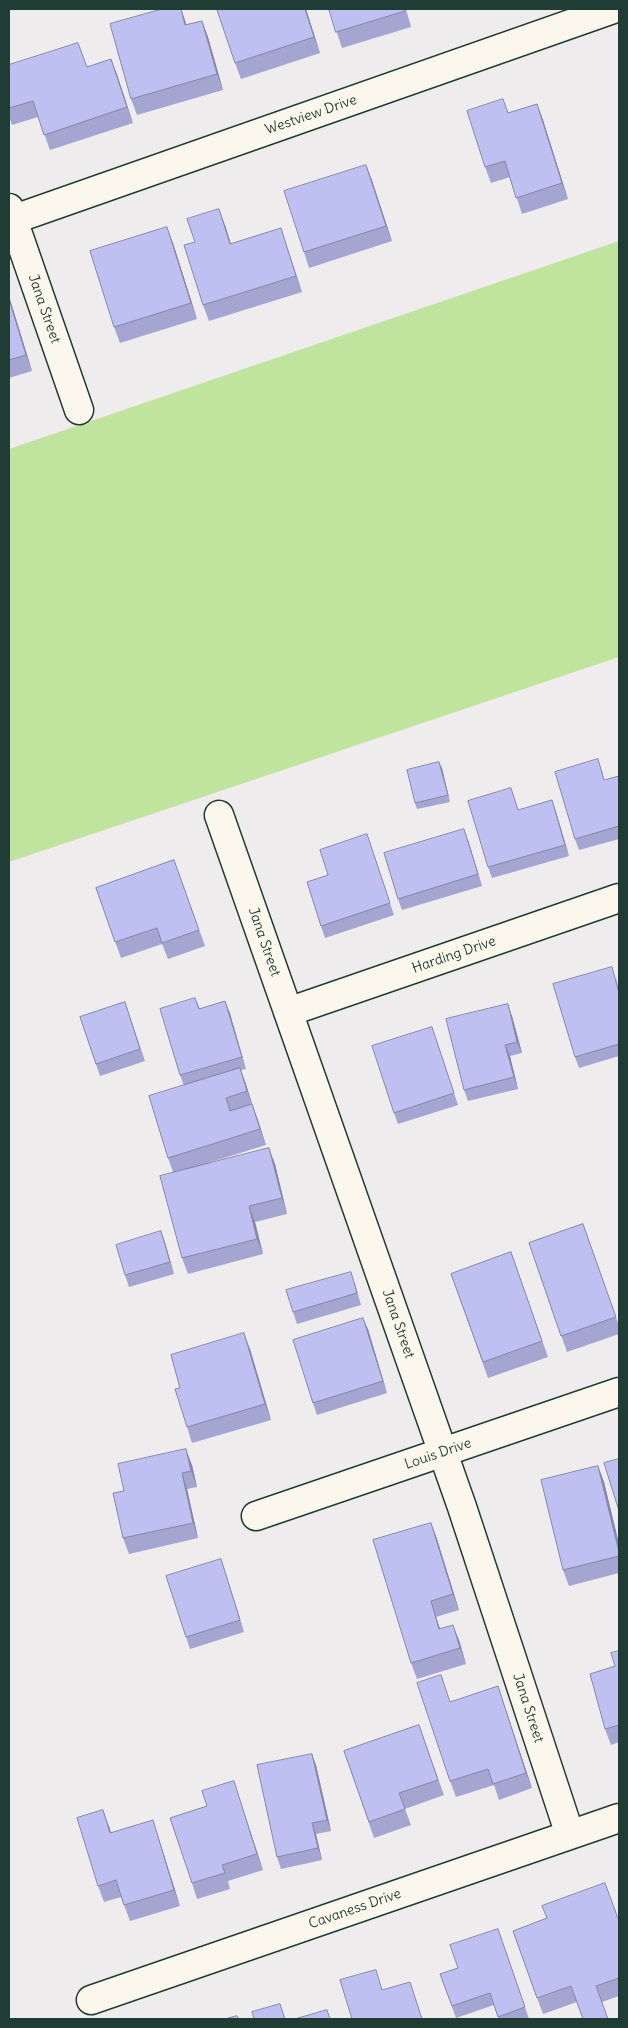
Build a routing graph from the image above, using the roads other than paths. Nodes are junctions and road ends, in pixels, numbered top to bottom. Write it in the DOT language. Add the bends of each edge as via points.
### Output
graph roads {
  1 [pos="614,9"];
  2 [pos="10,216"];
  3 [pos="79,410"];
  4 [pos="219,815"];
  5 [pos="619,898"];
  6 [pos="288,1012"];
  7 [pos="619,1392"];
  8 [pos="443,1452"];
  9 [pos="256,1516"];
  10 [pos="619,1818"];
  11 [pos="570,1835"];
  12 [pos="91,2000"];
  1 -- 2 [label="street, Westview Drive"];
  2 -- 3 [label="street, Jana Street"];
  4 -- 6 [label="street, Jana Street"];
  5 -- 6 [label="street, Harding Drive"];
  6 -- 8 [label="street, Jana Street"];
  7 -- 8 [label="street, Louis Drive"];
  8 -- 9 [label="street, Louis Drive"];
  8 -- 11 [label="street, Jana Street"];
  10 -- 11 [label="street, Cavaness Drive"];
  11 -- 12 [label="street, Cavaness Drive"];
}
